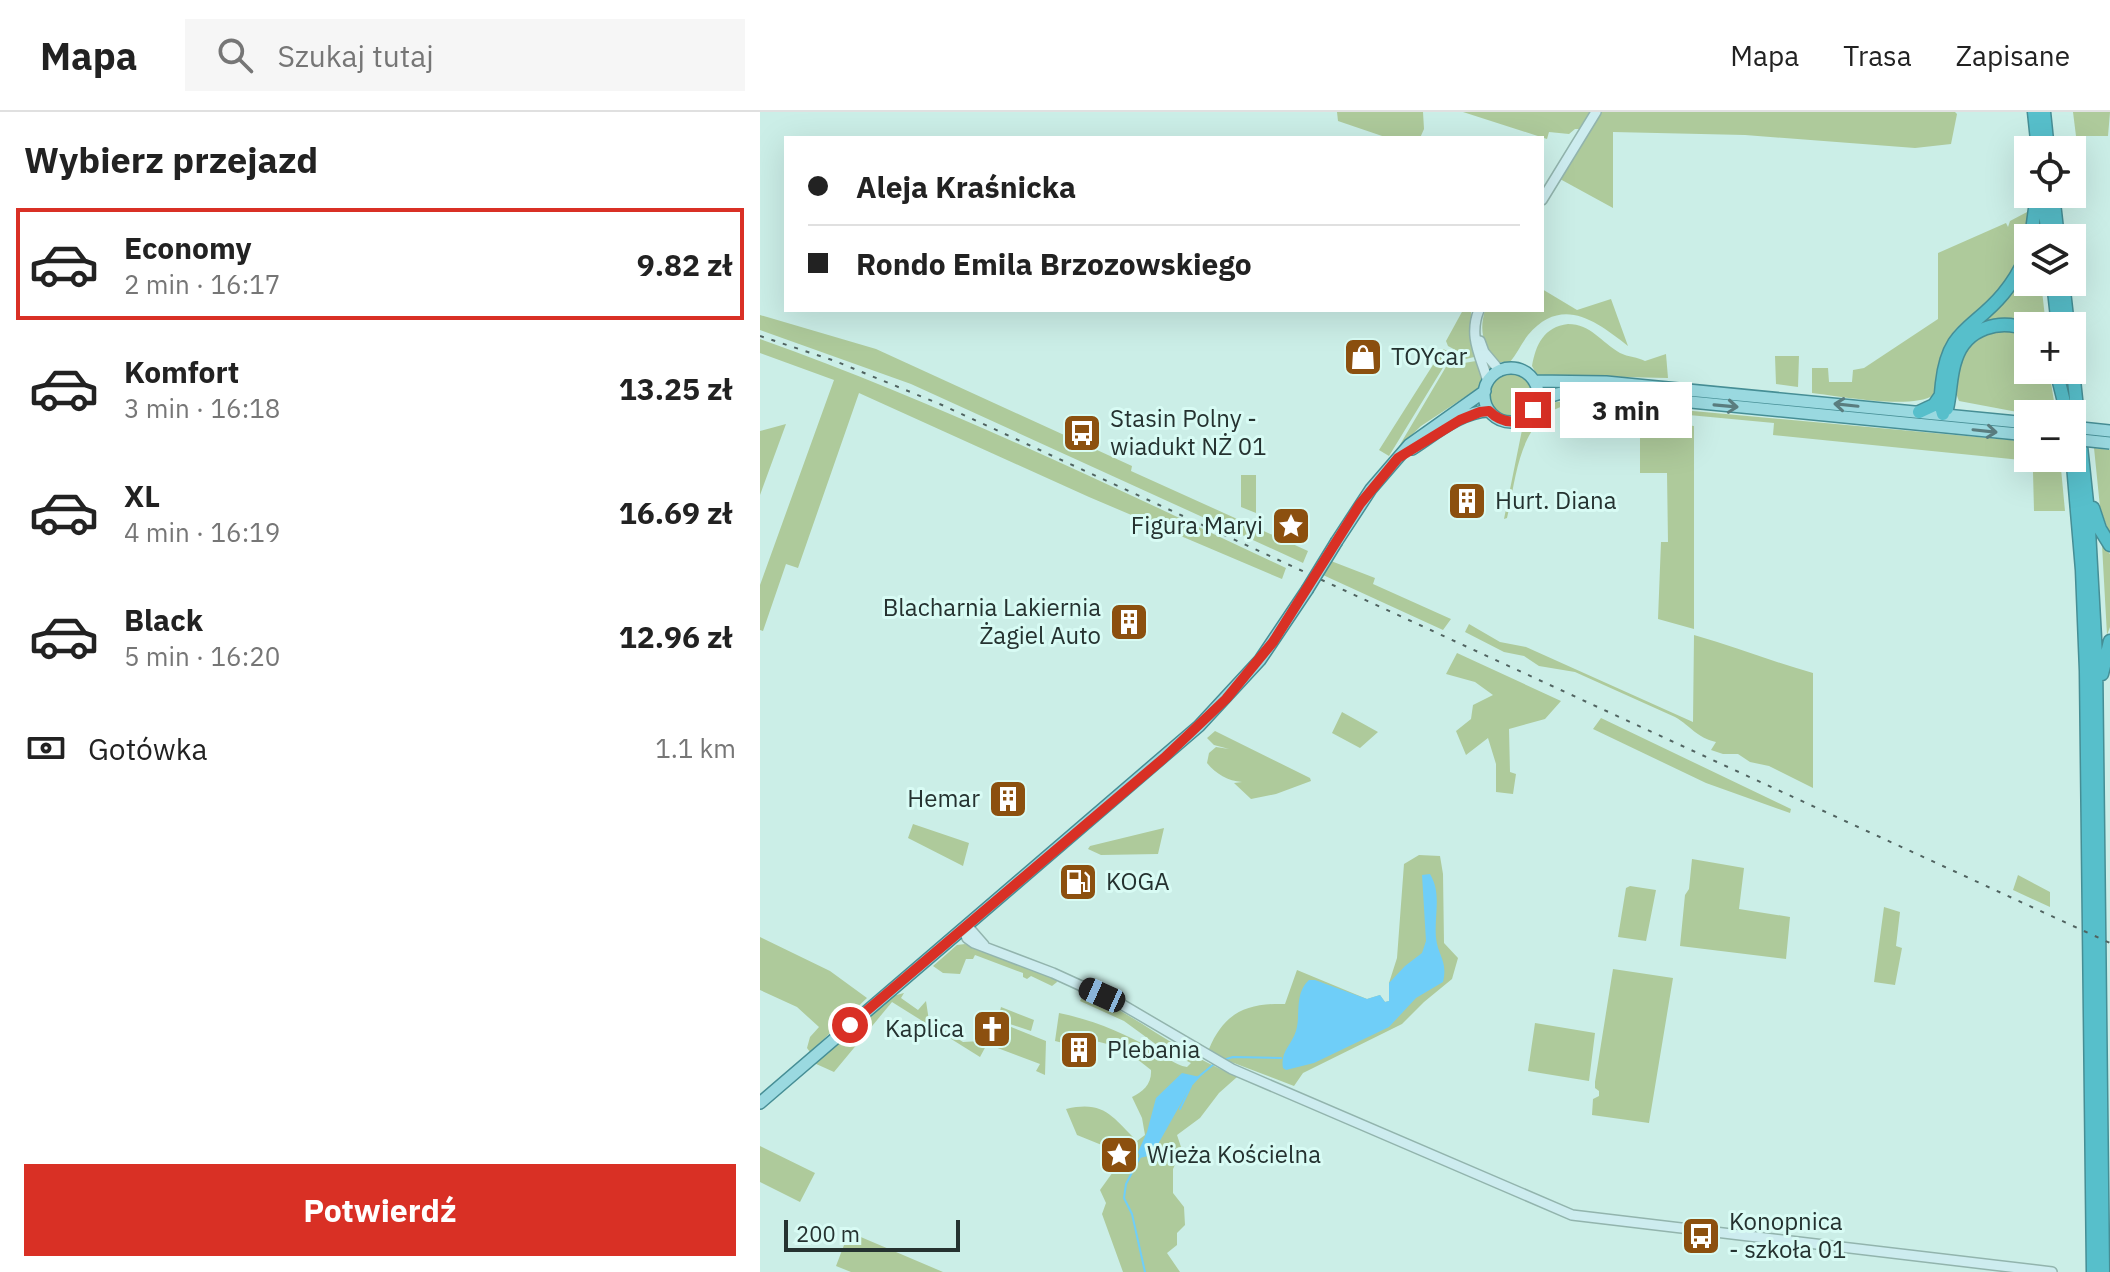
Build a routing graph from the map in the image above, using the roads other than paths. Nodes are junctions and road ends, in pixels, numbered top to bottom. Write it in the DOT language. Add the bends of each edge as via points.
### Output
graph roads {
  1 [pos="1596,112"];
  2 [pos="2034,112"];
  3 [pos="2044,112"];
  4 [pos="2037,136"];
  5 [pos="2047,136"];
  6 [pos="1544,197"];
  7 [pos="2014,279"];
  8 [pos="1479,312"];
  9 [pos="1480,312"];
  10 [pos="2014,326"];
  11 [pos="1500,371"];
  12 [pos="1534,381"];
  13 [pos="1486,386"];
  14 [pos="1941,395"];
  15 [pos="1538,400"];
  16 [pos="1489,411"];
  17 [pos="1919,412"];
  18 [pos="1943,420"];
  19 [pos="2014,423"];
  20 [pos="2086,428"];
  21 [pos="2110,431"];
  22 [pos="2014,433"];
  23 [pos="2086,440"];
  24 [pos="2110,443"];
  25 [pos="1398,458"];
  26 [pos="2074,472"];
  27 [pos="2084,472"];
  28 [pos="2084,472"];
  29 [pos="2110,545"];
  30 [pos="2110,641"];
  31 [pos="2097,716"];
  32 [pos="963,928"];
  33 [pos="760,1103"];
  34 [pos="2052,1272"];
  35 [pos="2093,1272"];
  36 [pos="2103,1272"];
  1 -- 6 [label="street"];
  2 -- 4 [label="highway"];
  3 -- 5 [label="highway"];
  7 -- 14 [label="highway" via="1952,345"];
  8 -- 13 [label="street" via="1474,336"];
  9 -- 11 [label="street" via="1481,344"];
  10 -- 18 [label="highway" via="1986,327 1970,337 1956,357"];
  11 -- 12 [label="main road" via="1517,369"];
  11 -- 13 [label="main road"];
  12 -- 15 [label="main road"];
  17 -- 12 [label="main road, one-way" via="1606,382"];
  13 -- 16 [label="main road"];
  13 -- 25 [label="main road"];
  14 -- 17 [label="highway"];
  14 -- 18 [label="highway"];
  15 -- 16 [label="main road" via="1519,421 1504,421"];
  15 -- 18 [label="main road, one-way" via="1561,393 1609,394"];
  16 -- 25 [label="main road" via="1460,420"];
  17 -- 18 [label="main road"];
  18 -- 19 [label="main road"];
  18 -- 22 [label="main road, one-way"];
  20 -- 21 [label="main road, bridge"];
  23 -- 24 [label="main road, bridge"];
  25 -- 32 [label="main road, bridge" via="1371,489 1273,642 1226,699"];
  26 -- 35 [label="highway" via="2086,671"];
  27 -- 29 [label="highway" via="2096,519"];
  28 -- 31 [label="highway"];
  30 -- 31 [label="highway"];
  31 -- 36 [label="highway"];
  32 -- 33 [label="main road"];
  32 -- 34 [label="street" via="984,945 1121,1004 1232,1069 1572,1215"];
}
